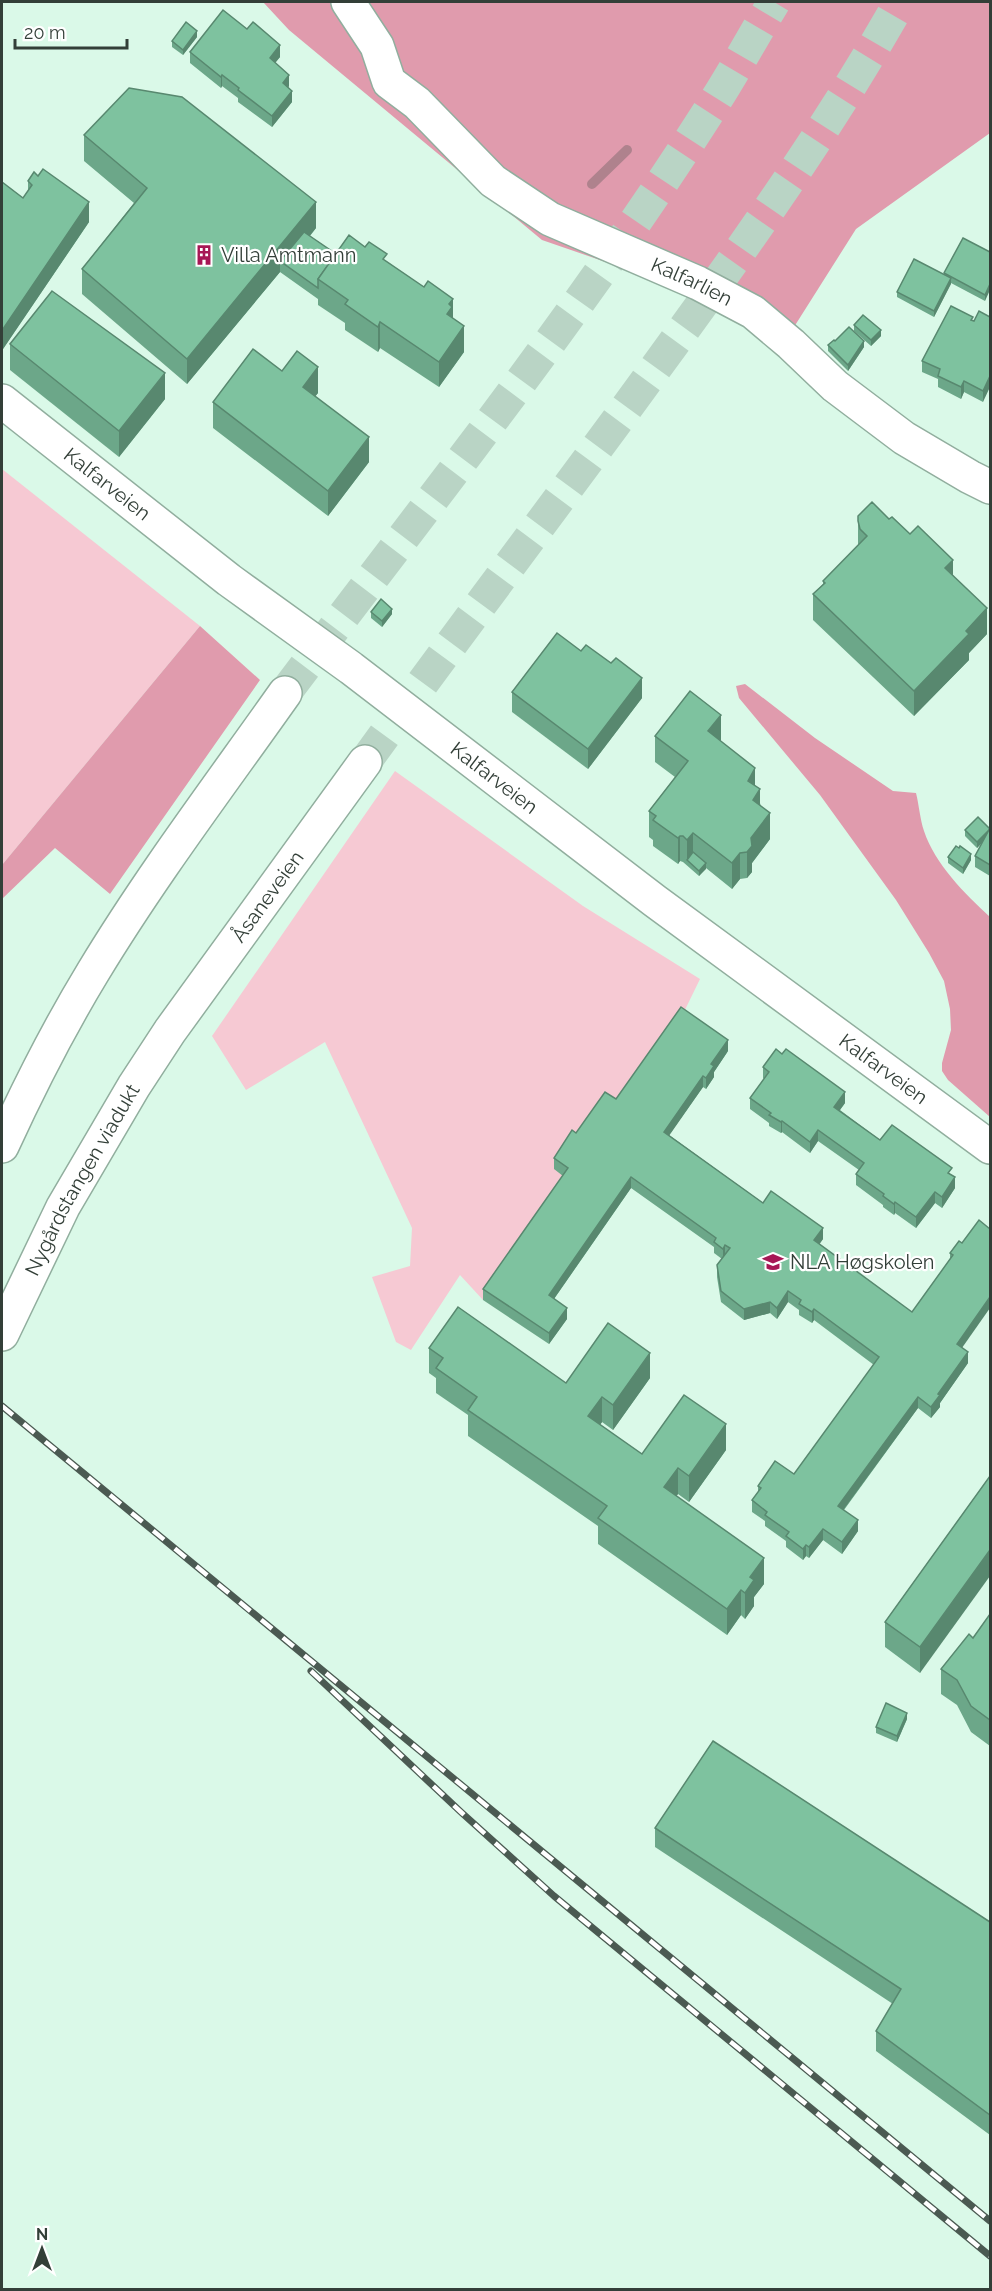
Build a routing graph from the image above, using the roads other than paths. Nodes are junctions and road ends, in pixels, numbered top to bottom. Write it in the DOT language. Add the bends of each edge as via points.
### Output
graph roads {
  1 [pos="348,2"];
  2 [pos="2,400"];
  3 [pos="990,487"];
  4 [pos="285,693"];
  5 [pos="365,762"];
  6 [pos="170,1031"];
  7 [pos="2,1146"];
  8 [pos="990,1147"];
  9 [pos="2,1334"];
  1 -- 3 [label="main road, Kalfarlien" via="377,46 389,82 417,103 493,181 546,217 689,279 753,312 835,386 904,438"];
  2 -- 8 [label="main road, Kalfarveien" via="229,580 351,668 664,908"];
  4 -- 7 [label="main road" via="119,929 58,1033"];
  5 -- 6 [label="main road, Åsaneveien"];
  6 -- 9 [label="main road, Nygårdstangen viadukt" via="91,1158 36,1260"];
}
